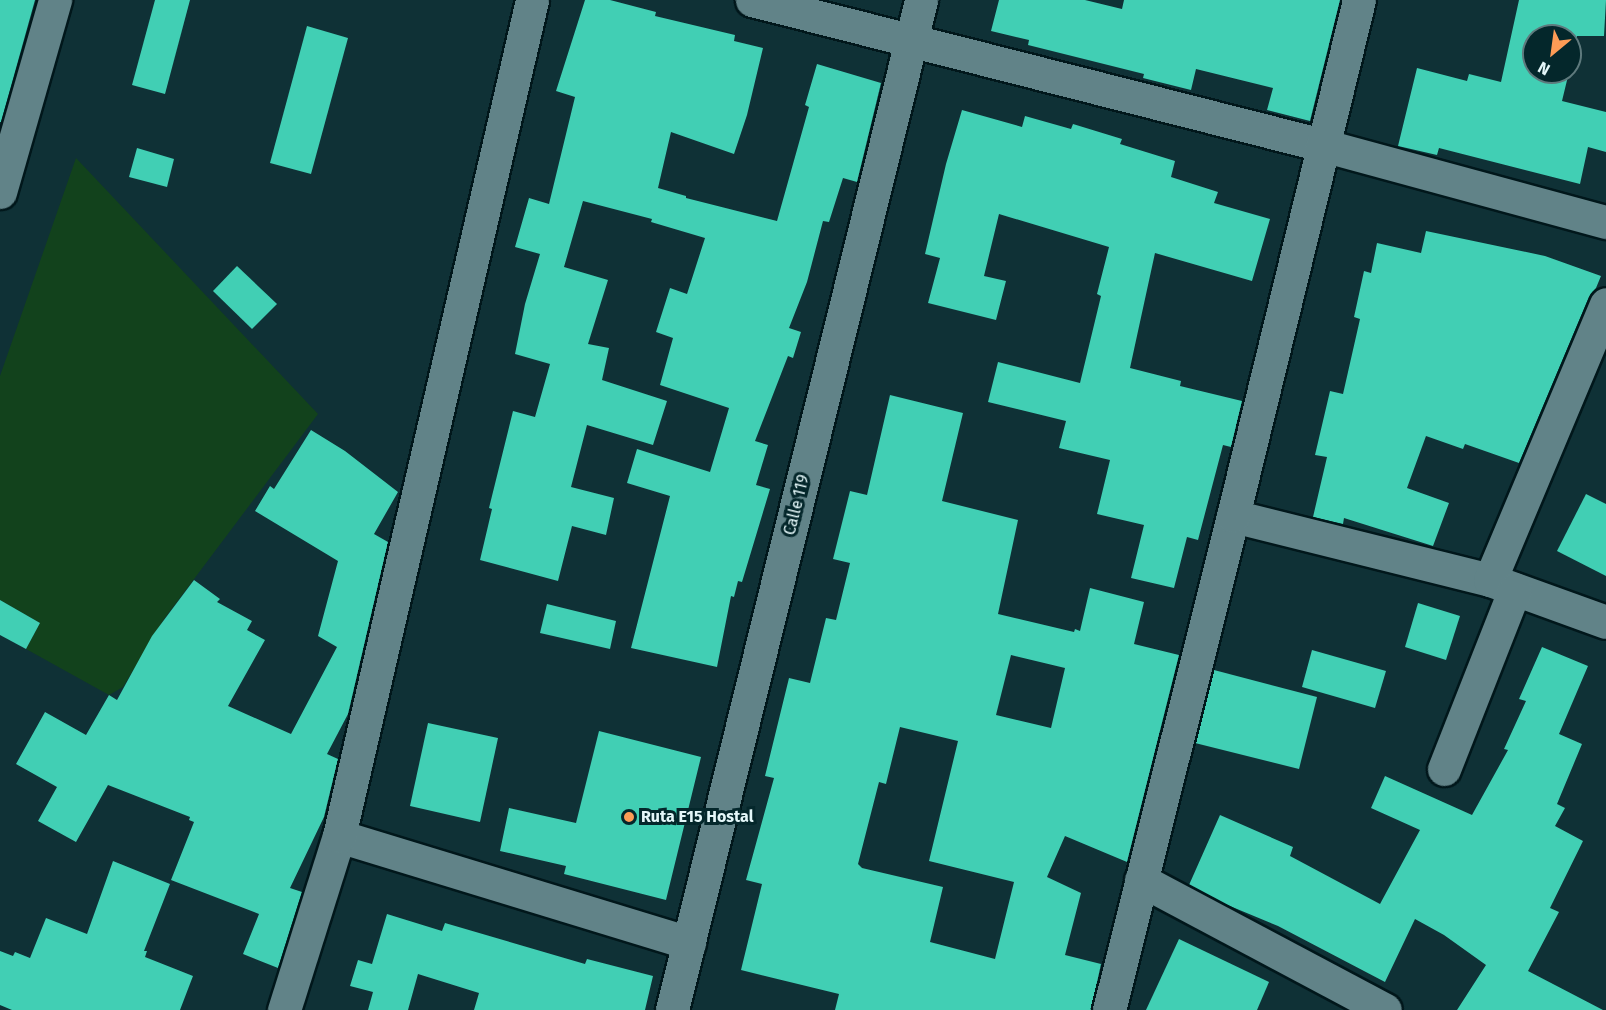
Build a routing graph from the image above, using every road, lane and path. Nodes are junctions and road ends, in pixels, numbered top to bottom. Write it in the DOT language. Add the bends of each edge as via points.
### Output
graph roads {
  1 [pos="55,0"];
  2 [pos="532,0"];
  3 [pos="752,0"];
  4 [pos="921,0"];
  5 [pos="1359,0"];
  6 [pos="911,42"];
  7 [pos="1322,145"];
  8 [pos="0,192"];
  9 [pos="1606,222"];
  10 [pos="1606,304"];
  11 [pos="1233,516"];
  12 [pos="1503,584"];
  13 [pos="1606,622"];
  14 [pos="1444,769"];
  15 [pos="339,836"];
  16 [pos="1141,880"];
  17 [pos="689,943"];
  18 [pos="284,1010"];
  19 [pos="672,1010"];
  20 [pos="1109,1010"];
  21 [pos="1385,1010"];
  1 -- 8 [label="street"];
  2 -- 15 [label="street"];
  3 -- 6 [label="street"];
  4 -- 6 [label="street, Calle 119"];
  5 -- 7 [label="street"];
  6 -- 7 [label="street"];
  6 -- 17 [label="street, Calle 119"];
  7 -- 9 [label="street"];
  7 -- 11 [label="street"];
  10 -- 12 [label="street"];
  11 -- 12 [label="street"];
  11 -- 16 [label="street"];
  12 -- 13 [label="street"];
  12 -- 14 [label="street"];
  15 -- 17 [label="street"];
  15 -- 18 [label="street"];
  16 -- 20 [label="street"];
  16 -- 21 [label="street"];
  17 -- 19 [label="street, Calle 119"];
}
